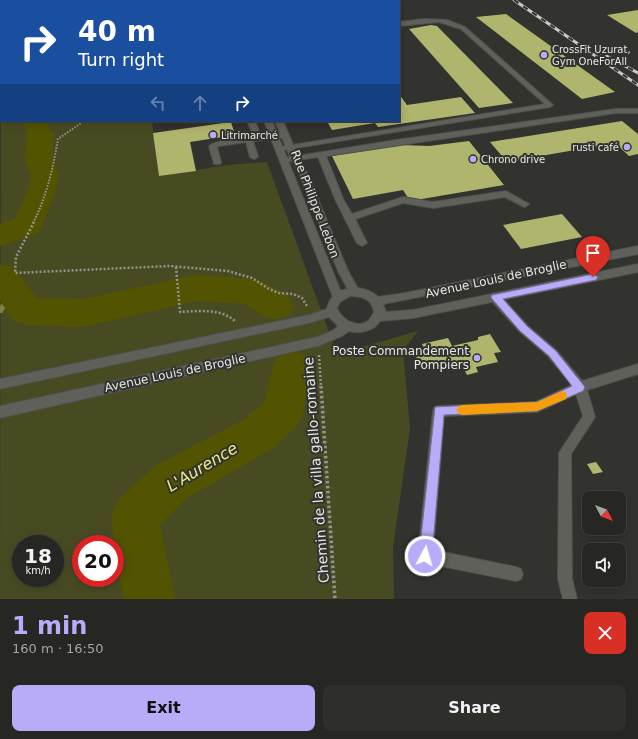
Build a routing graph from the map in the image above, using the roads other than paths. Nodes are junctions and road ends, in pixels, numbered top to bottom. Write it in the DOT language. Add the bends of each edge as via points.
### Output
graph roads {
  1 [pos="400,24"];
  2 [pos="638,111"];
  3 [pos="251,122"];
  4 [pos="268,122"];
  5 [pos="279,122"];
  6 [pos="285,135"];
  7 [pos="275,137"];
  8 [pos="259,139"];
  9 [pos="248,140"];
  10 [pos="291,148"];
  11 [pos="280,149"];
  12 [pos="321,154"];
  13 [pos="254,157"];
  14 [pos="290,159"];
  15 [pos="217,162"];
  16 [pos="525,204"];
  17 [pos="350,218"];
  18 [pos="362,243"];
  19 [pos="638,250"];
  20 [pos="638,268"];
  21 [pos="355,292"];
  22 [pos="495,297"];
  23 [pos="338,298"];
  24 [pos="377,301"];
  25 [pos="333,312"];
  26 [pos="378,317"];
  27 [pos="347,326"];
  28 [pos="638,369"];
  29 [pos="0,384"];
  30 [pos="580,387"];
  31 [pos="0,412"];
  32 [pos="516,574"];
  33 [pos="570,599"];
  1 -- 10 [label="lane" via="440,19 452,22 550,105"];
  2 -- 12 [label="lane" via="616,111"];
  3 -- 8 [label="lane"];
  4 -- 7 [label="main road, Rue Philippe Lebon"];
  5 -- 6 [label="main road, Rue Philippe Lebon"];
  6 -- 7 [label="lane"];
  6 -- 10 [label="main road, Rue Philippe Lebon"];
  7 -- 8 [label="lane"];
  7 -- 11 [label="main road, Rue Philippe Lebon"];
  8 -- 9 [label="lane"];
  9 -- 13 [label="lane"];
  9 -- 15 [label="lane" via="214,146"];
  10 -- 11 [label="lane"];
  10 -- 14 [label="main road, Rue Philippe Lebon"];
  11 -- 14 [label="main road, Rue Philippe Lebon"];
  12 -- 14 [label="lane"];
  12 -- 17 [label="lane" via="340,201"];
  14 -- 21 [label="main road, Rue Philippe Lebon" via="303,173 343,272"];
  14 -- 23 [label="main road, Rue Philippe Lebon"];
  16 -- 17 [label="lane" via="506,194 433,205 403,200"];
  17 -- 18 [label="lane"];
  19 -- 24 [label="main road, Avenue Louis de Broglie"];
  20 -- 22 [label="main road, Avenue Louis de Broglie"];
  21 -- 23 [label="main road" via="348,292"];
  21 -- 24 [label="main road" via="367,294"];
  22 -- 26 [label="main road, Avenue Louis de Broglie" via="413,314"];
  22 -- 30 [label="lane" via="552,353"];
  23 -- 25 [label="main road" via="333,306"];
  24 -- 26 [label="main road"];
  25 -- 27 [label="main road" via="336,319"];
  25 -- 29 [label="main road"];
  26 -- 27 [label="main road" via="362,328"];
  27 -- 31 [label="main road, Avenue Louis de Broglie" via="318,341"];
  28 -- 30 [label="lane"];
  30 -- 32 [label="lane" via="537,407 439,411 425,556"];
  30 -- 33 [label="lane" via="589,417 565,453 565,579"];
}
